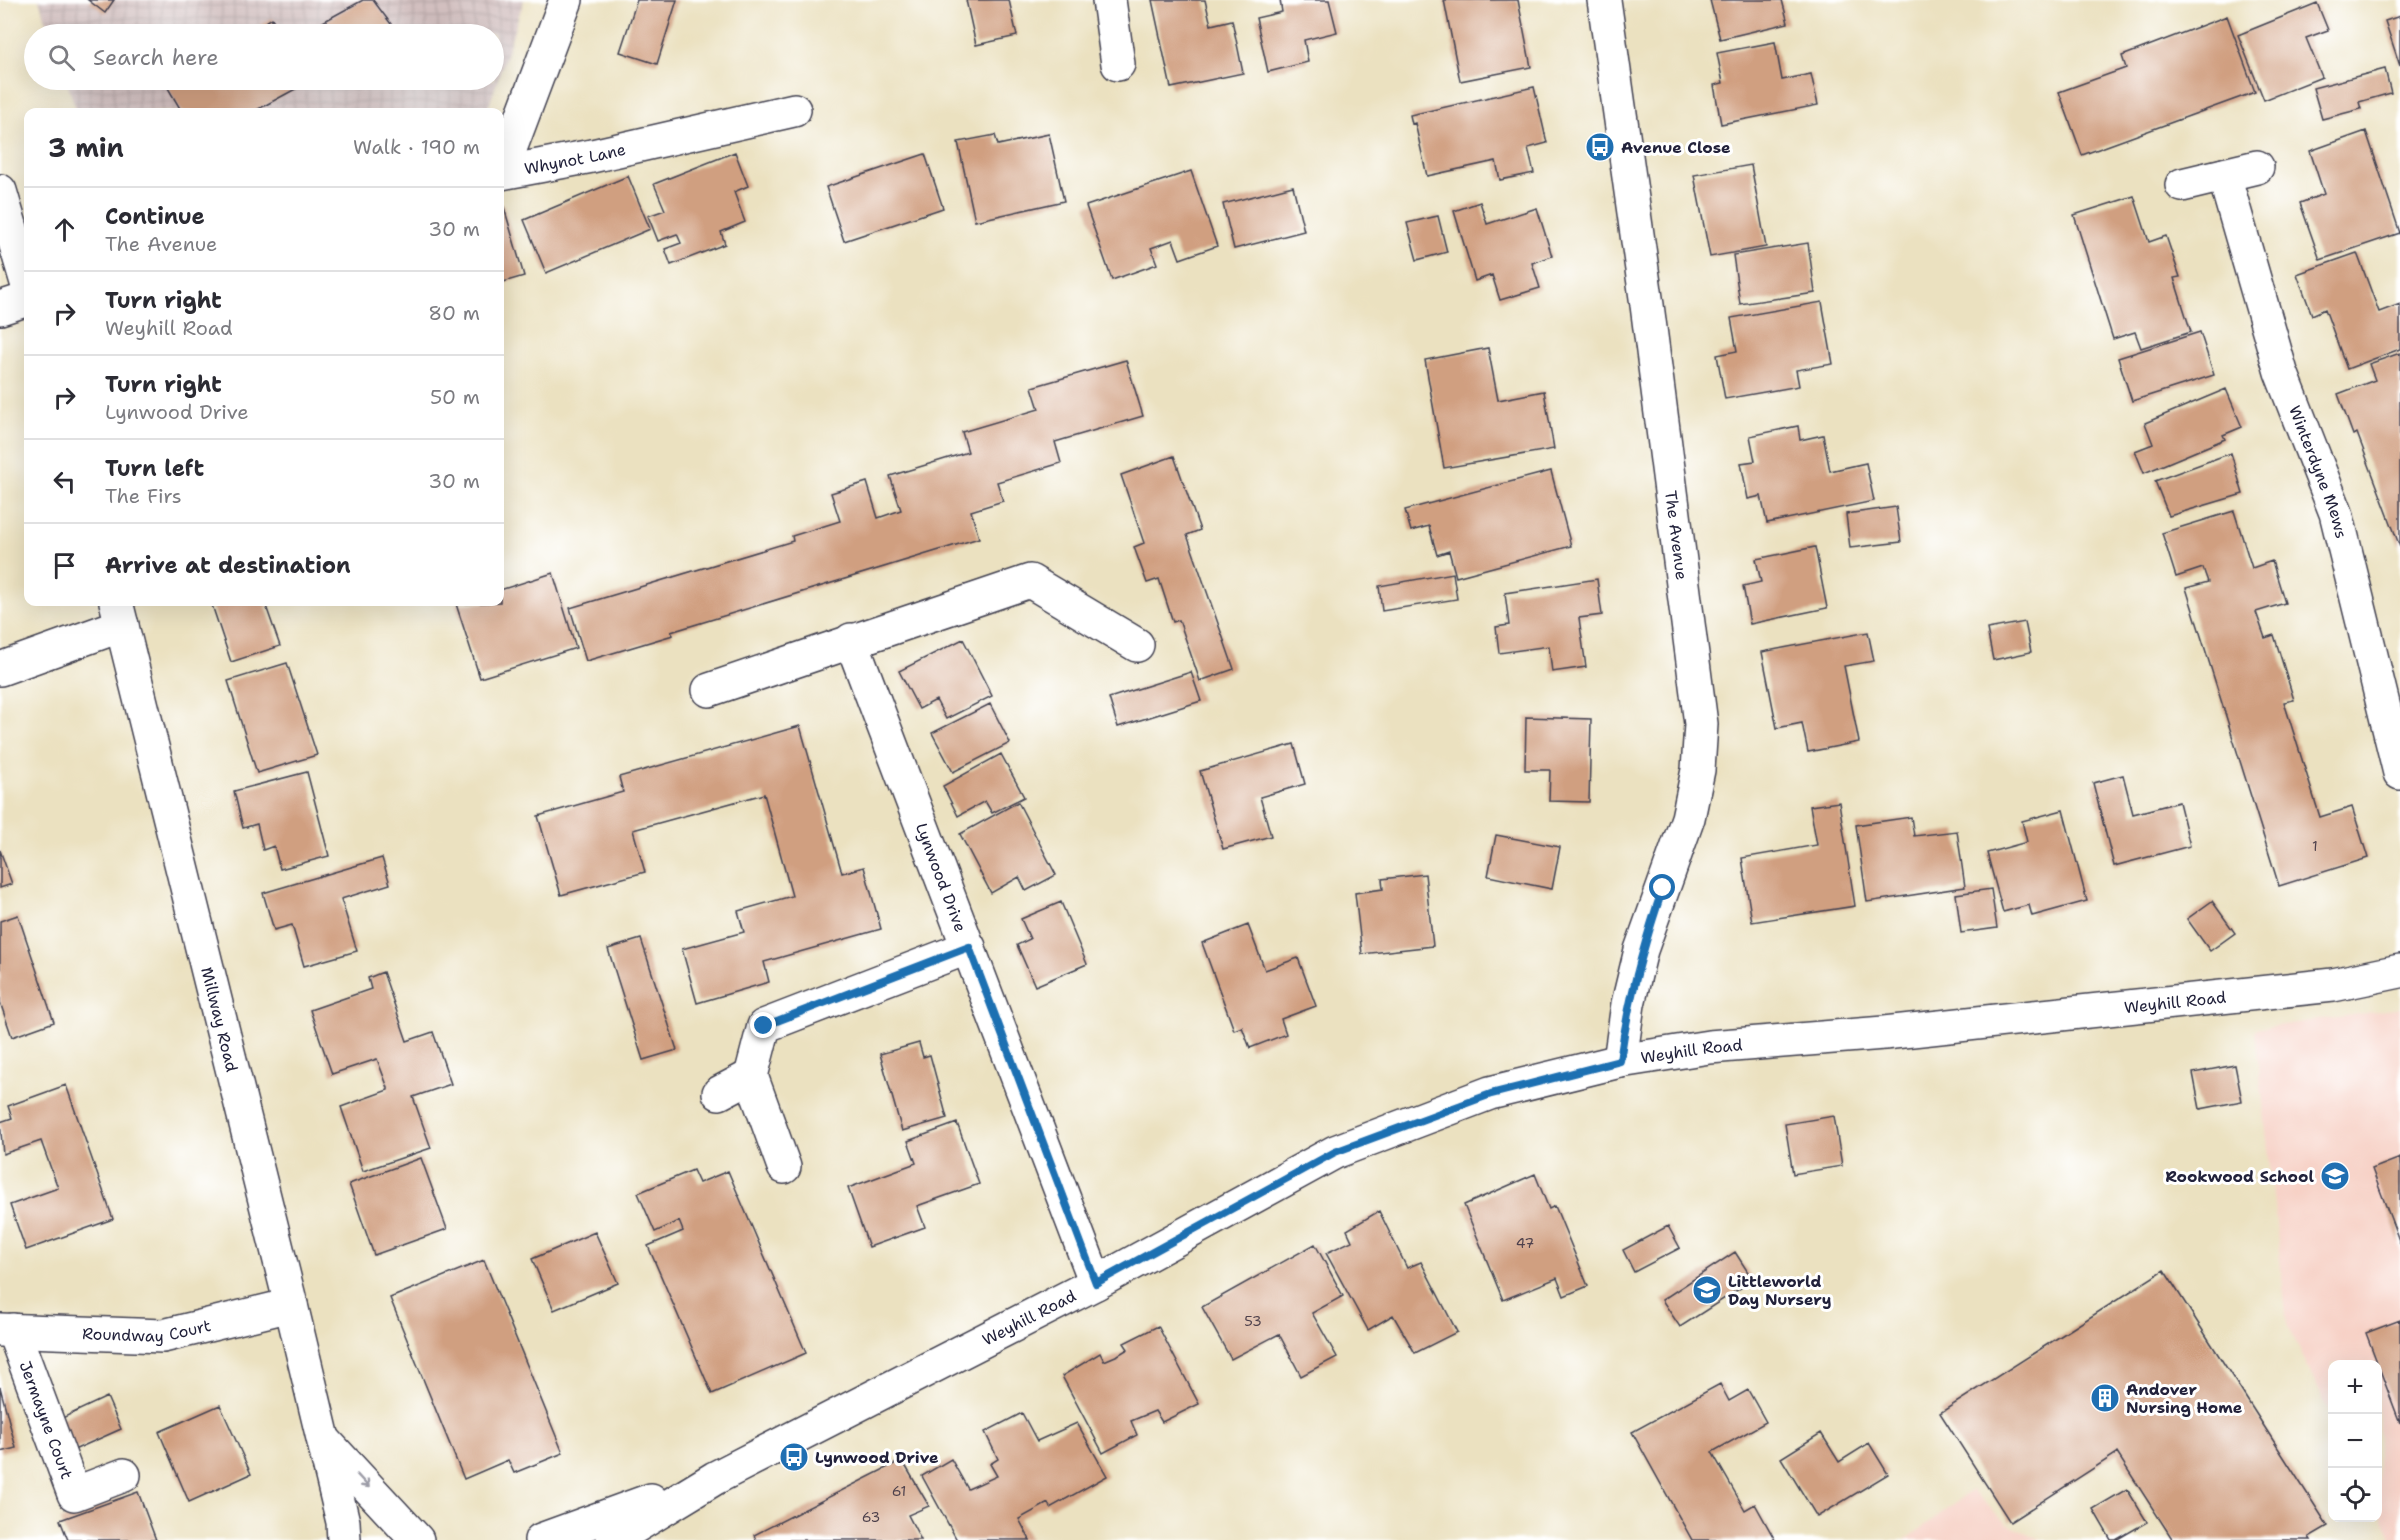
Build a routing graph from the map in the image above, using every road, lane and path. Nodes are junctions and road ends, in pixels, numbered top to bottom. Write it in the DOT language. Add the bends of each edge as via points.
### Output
graph roads {
  1 [pos="566,0"];
  2 [pos="1108,0"];
  3 [pos="1604,0"];
  4 [pos="1118,64"];
  5 [pos="794,110"];
  6 [pos="504,165"];
  7 [pos="2257,167"];
  8 [pos="504,172"];
  9 [pos="2224,175"];
  10 [pos="2182,185"];
  11 [pos="0,191"];
  12 [pos="24,272"];
  13 [pos="24,300"];
  14 [pos="0,308"];
  15 [pos="119,613"];
  16 [pos="851,640"];
  17 [pos="1137,645"];
  18 [pos="0,669"];
  19 [pos="709,690"];
  20 [pos="2400,773"];
  21 [pos="969,947"];
  22 [pos="2400,971"];
  23 [pos="1620,1061"];
  24 [pos="751,1076"];
  25 [pos="719,1093"];
  26 [pos="784,1167"];
  27 [pos="1096,1283"];
  28 [pos="291,1305"];
  29 [pos="6,1330"];
  30 [pos="323,1438"];
  31 [pos="124,1475"];
  32 [pos="715,1478"];
  33 [pos="344,1540"];
  34 [pos="417,1540"];
  35 [pos="541,1540"];
  36 [pos="613,1540"];
  1 -- 6 [label="street, Whynot Lane"];
  2 -- 4 [label="street"];
  3 -- 23 [label="street, The Avenue" via="1701,724 1698,770 1688,818 1641,950"];
  5 -- 8 [label="street, Whynot Lane"];
  7 -- 9 [label="street"];
  9 -- 10 [label="street"];
  9 -- 20 [label="street, Winterdyne Mews" via="2281,372 2336,513"];
  11 -- 12 [label="street"];
  13 -- 14 [label="street"];
  15 -- 18 [label="street"];
  15 -- 28 [label="street, Millway Road"];
  16 -- 17 [label="street" via="1030,581"];
  16 -- 19 [label="street"];
  16 -- 21 [label="street, Lynwood Drive"];
  21 -- 24 [label="street" via="764,1026"];
  21 -- 27 [label="street, Lynwood Drive"];
  22 -- 23 [label="street, Weyhill Road" via="2333,985 1884,1033 1709,1047"];
  23 -- 27 [label="street, Weyhill Road" via="1491,1094 1335,1152"];
  24 -- 25 [label="street"];
  24 -- 26 [label="street"];
  27 -- 32 [label="street, Weyhill Road"];
  28 -- 29 [label="street, Roundway Court" via="164,1336"];
  28 -- 30 [label="street, Millway Road"];
  29 -- 31 [label="street, Jermayne Court" via="74,1494"];
  30 -- 33 [label="street, Millway Road"];
  30 -- 34 [label="street, Millway Road, one-way"];
  32 -- 35 [label="street, Weyhill Road"];
  32 -- 36 [label="street, Weyhill Road"];
}
